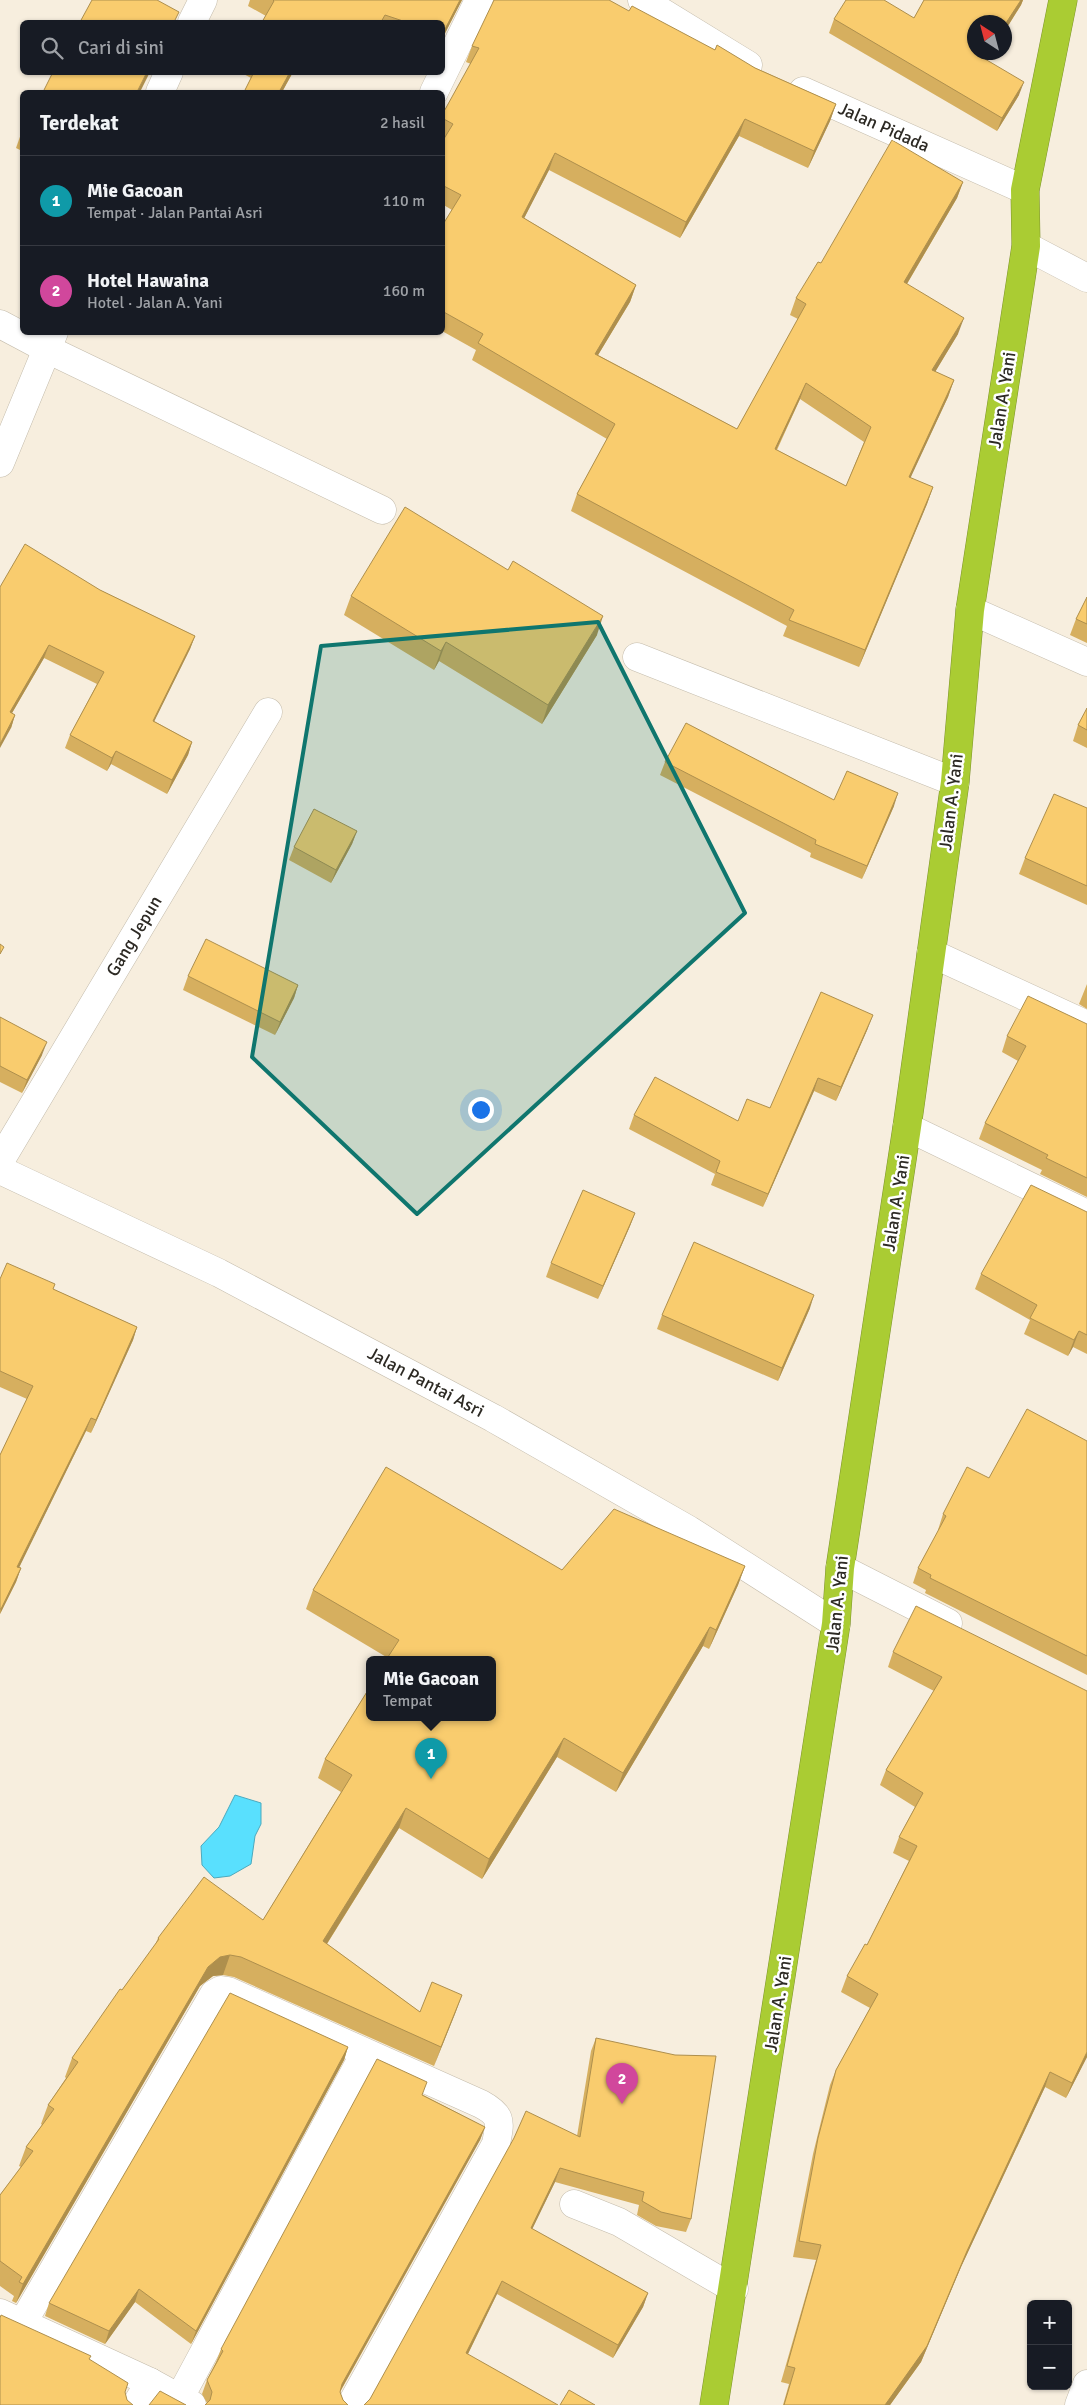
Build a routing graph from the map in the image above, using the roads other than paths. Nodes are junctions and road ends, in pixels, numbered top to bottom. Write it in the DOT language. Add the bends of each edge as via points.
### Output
graph roads {
  1 [pos="203,0"];
  2 [pos="478,0"];
  3 [pos="642,0"];
  4 [pos="1063,0"];
  5 [pos="193,20"];
  6 [pos="445,69"];
  7 [pos="168,75"];
  8 [pos="442,75"];
  9 [pos="161,90"];
  10 [pos="435,90"];
  11 [pos="1025,190"];
  12 [pos="1026,246"];
  13 [pos="1087,278"];
  14 [pos="0,324"];
  15 [pos="20,331"];
  16 [pos="32,335"];
  17 [pos="50,341"];
  18 [pos="0,463"];
  19 [pos="382,510"];
  20 [pos="970,610"];
  21 [pos="637,657"];
  22 [pos="1087,662"];
  23 [pos="268,712"];
  24 [pos="955,782"];
  25 [pos="931,952"];
  26 [pos="1087,1026"];
  27 [pos="907,1127"];
  28 [pos="0,1161"];
  29 [pos="0,1170"];
  30 [pos="1087,1214"];
  31 [pos="840,1568"];
  32 [pos="836,1624"];
  33 [pos="968,1633"];
  34 [pos="365,2053"];
  35 [pos="574,2204"];
  36 [pos="734,2289"];
  37 [pos="11,2319"];
  38 [pos="150,2382"];
  39 [pos="1087,2384"];
  40 [pos="186,2402"];
  41 [pos="136,2405"];
  42 [pos="351,2405"];
  43 [pos="714,2405"];
  44 [pos="1079,2405"];
  1 -- 5 [label="street"];
  2 -- 6 [label="street"];
  3 -- 11 [label="street, Jalan Pidada" via="755,70"];
  4 -- 11 [label="highway, Jalan A. Yani"];
  7 -- 9 [label="street"];
  8 -- 10 [label="street"];
  11 -- 12 [label="highway, Jalan A. Yani"];
  12 -- 13 [label="street"];
  12 -- 20 [label="highway, Jalan A. Yani"];
  14 -- 15 [label="street"];
  16 -- 17 [label="street"];
  17 -- 18 [label="street"];
  17 -- 19 [label="street"];
  20 -- 22 [label="street"];
  20 -- 24 [label="highway, Jalan A. Yani"];
  21 -- 24 [label="street"];
  23 -- 28 [label="street, Gang Jepun"];
  24 -- 25 [label="highway, Jalan A. Yani"];
  25 -- 26 [label="street"];
  25 -- 27 [label="highway, Jalan A. Yani"];
  27 -- 30 [label="street"];
  27 -- 31 [label="highway, Jalan A. Yani"];
  29 -- 32 [label="street, Jalan Pantai Asri" via="219,1273 493,1418 689,1530"];
  31 -- 32 [label="highway, Jalan A. Yani"];
  31 -- 33 [label="street"];
  32 -- 36 [label="highway, Jalan A. Yani"];
  34 -- 37 [label="street" via="228,1991 214,1994"];
  34 -- 40 [label="street"];
  34 -- 42 [label="street" via="481,2104 494,2111 499,2125 496,2144"];
  35 -- 36 [label="street" via="619,2222"];
  36 -- 43 [label="highway, Jalan A. Yani"];
  37 -- 38 [label="street"];
  38 -- 40 [label="street"];
  38 -- 41 [label="street"];
  39 -- 44 [label="street"];
}
